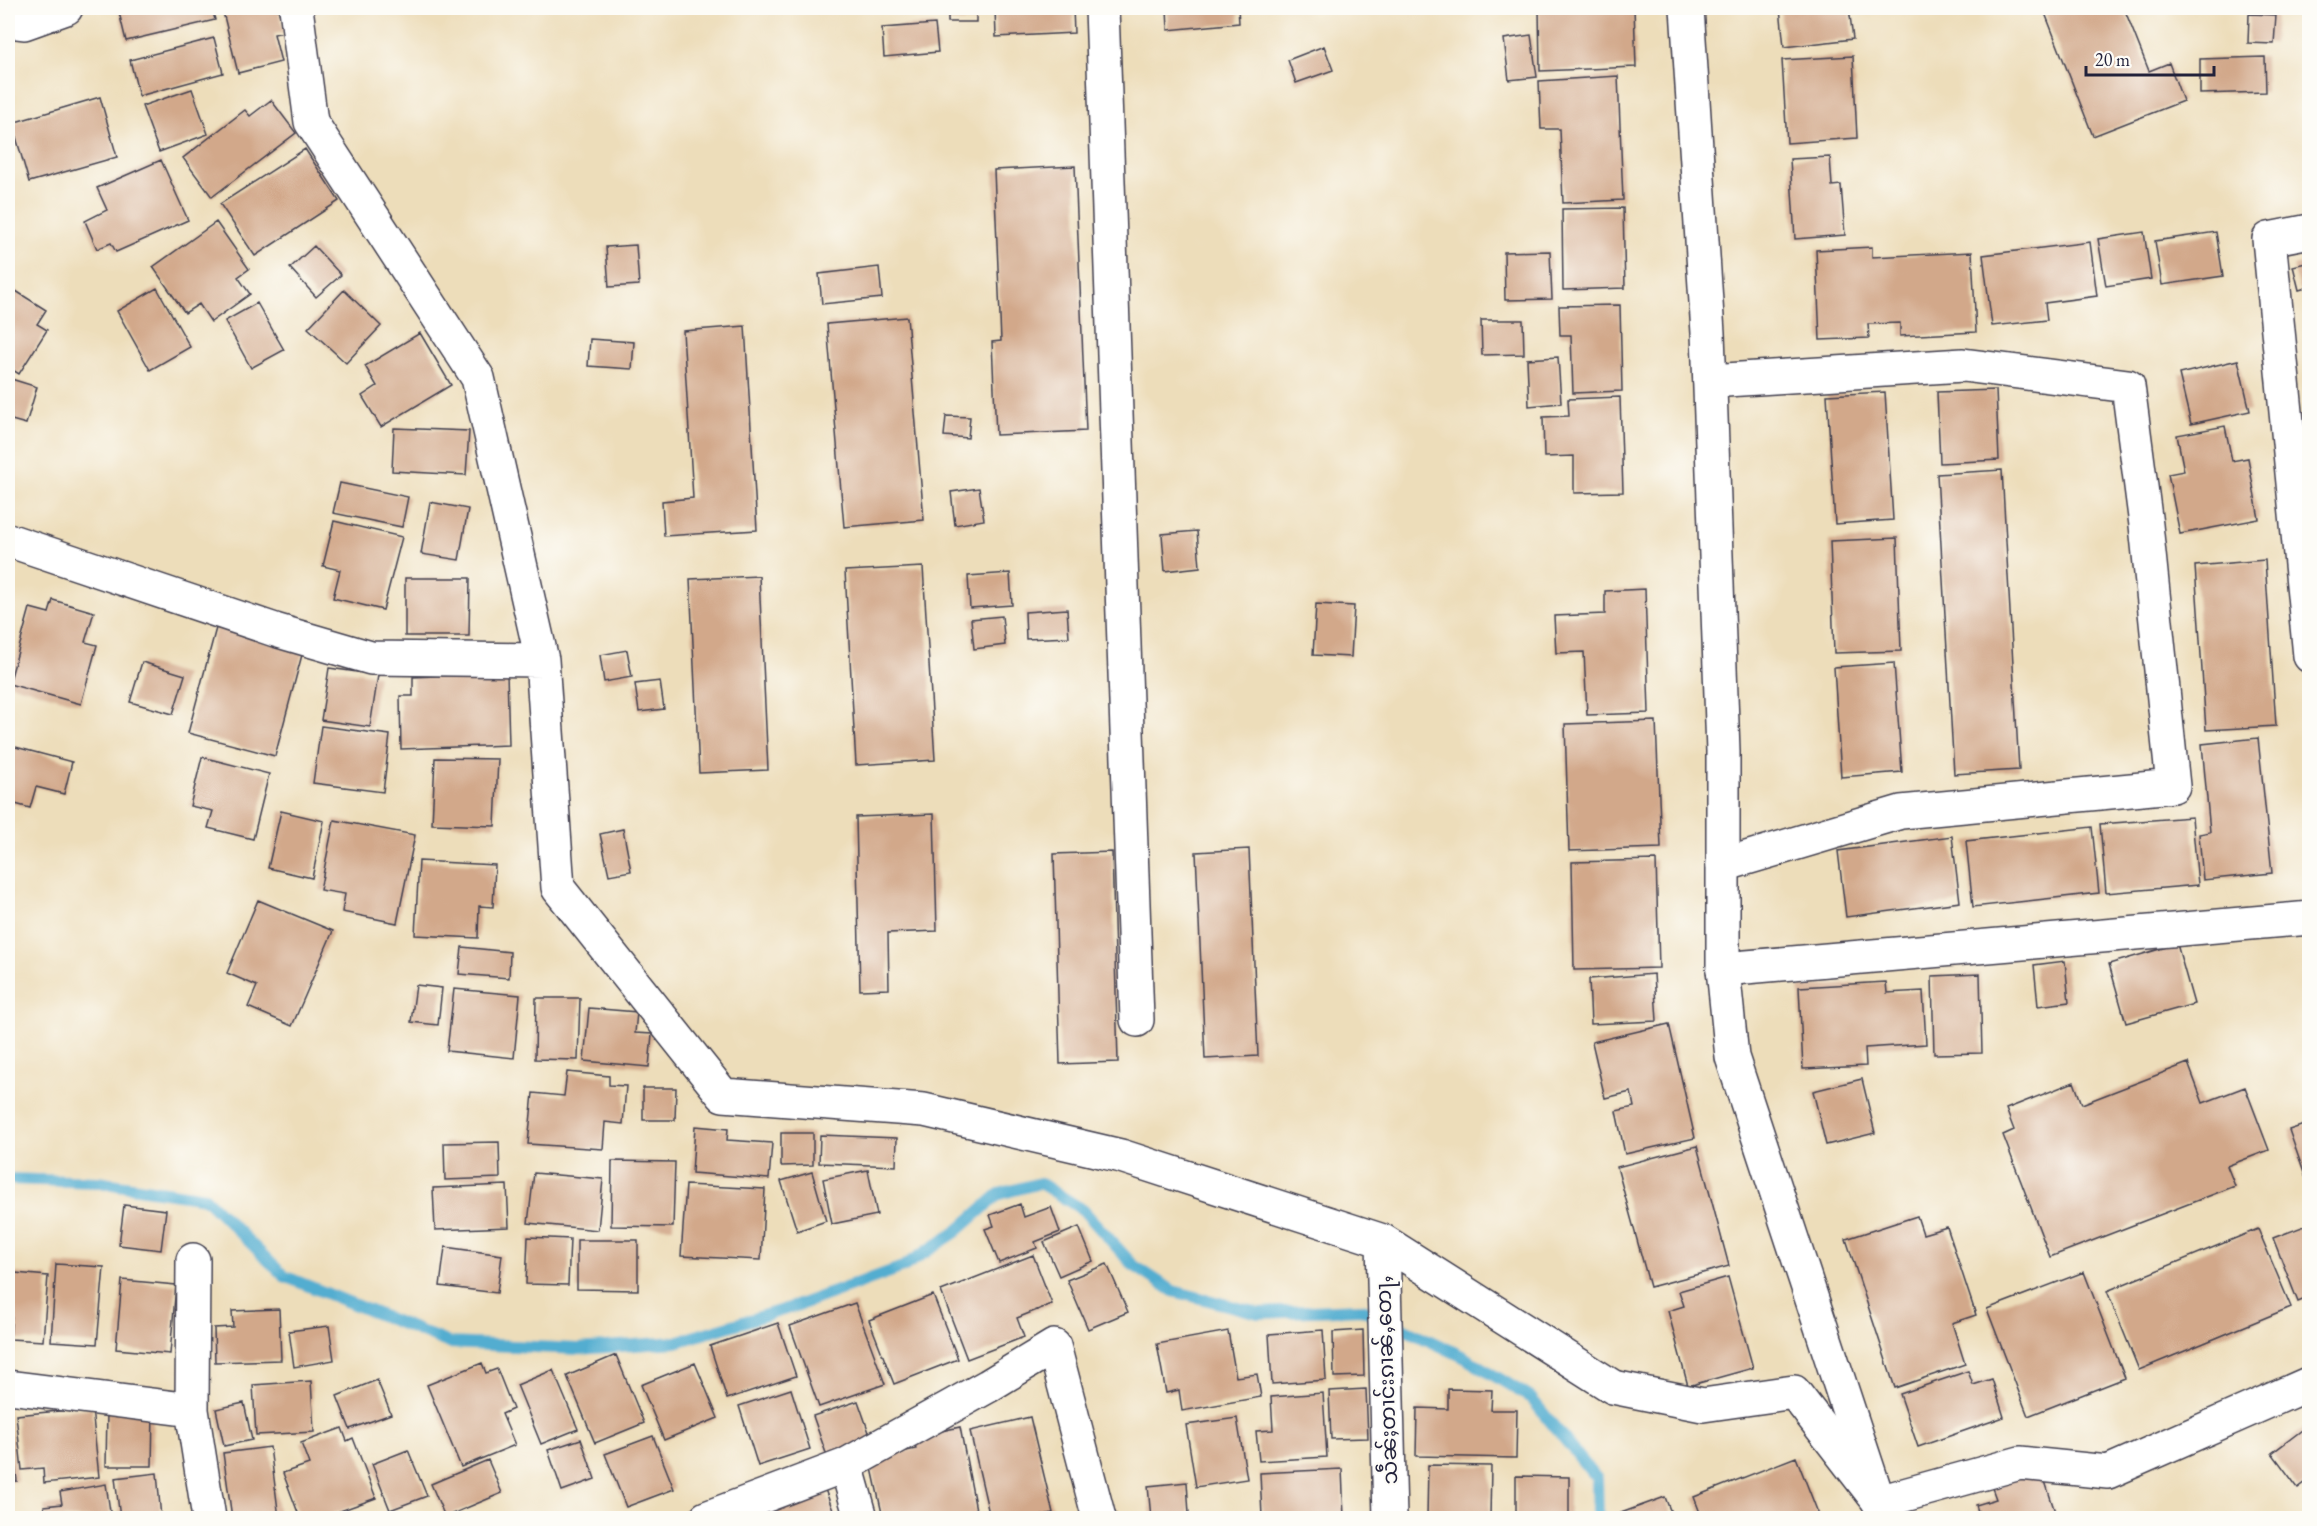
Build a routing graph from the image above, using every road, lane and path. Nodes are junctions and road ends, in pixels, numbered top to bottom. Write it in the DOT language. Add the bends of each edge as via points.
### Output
graph roads {
  1 [pos="66,8"];
  2 [pos="296,8"];
  3 [pos="1102,8"];
  4 [pos="1687,8"];
  5 [pos="8,21"];
  6 [pos="2310,231"];
  7 [pos="1710,381"];
  8 [pos="8,540"];
  9 [pos="2310,656"];
  10 [pos="542,660"];
  11 [pos="1723,865"];
  12 [pos="2310,918"];
  13 [pos="1723,969"];
  14 [pos="1137,1020"];
  15 [pos="1383,1241"];
  16 [pos="193,1260"];
  17 [pos="2310,1383"];
  18 [pos="8,1387"];
  19 [pos="192,1410"];
  20 [pos="846,1465"];
  21 [pos="1882,1510"];
  22 [pos="209,1518"];
  23 [pos="706,1518"];
  24 [pos="861,1518"];
  25 [pos="1099,1518"];
  26 [pos="1390,1518"];
  1 -- 5 [label="street" via="24,23"];
  2 -- 10 [label="street" via="311,122 478,378"];
  3 -- 14 [label="street"];
  4 -- 7 [label="street"];
  6 -- 9 [label="street" via="2269,239"];
  7 -- 11 [label="street" via="1723,751"];
  7 -- 11 [label="street" via="1963,365 2127,386 2173,786 1901,812"];
  8 -- 10 [label="street" via="370,658"];
  10 -- 15 [label="street" via="558,888 723,1095 924,1110 1121,1156"];
  11 -- 13 [label="street"];
  12 -- 13 [label="street"];
  13 -- 21 [label="street" via="1732,1057"];
  15 -- 21 [label="street" via="1613,1387 1703,1405 1794,1392"];
  15 -- 26 [label="street, သဵၼ်ႈတၢင်းၵၢၼ်ႇတေႃႇ"];
  16 -- 19 [label="street"];
  17 -- 21 [label="street" via="2108,1472 2019,1463"];
  18 -- 19 [label="street"];
  19 -- 22 [label="street"];
  20 -- 23 [label="street"];
  20 -- 24 [label="street"];
  20 -- 25 [label="street" via="1054,1346"];
}
